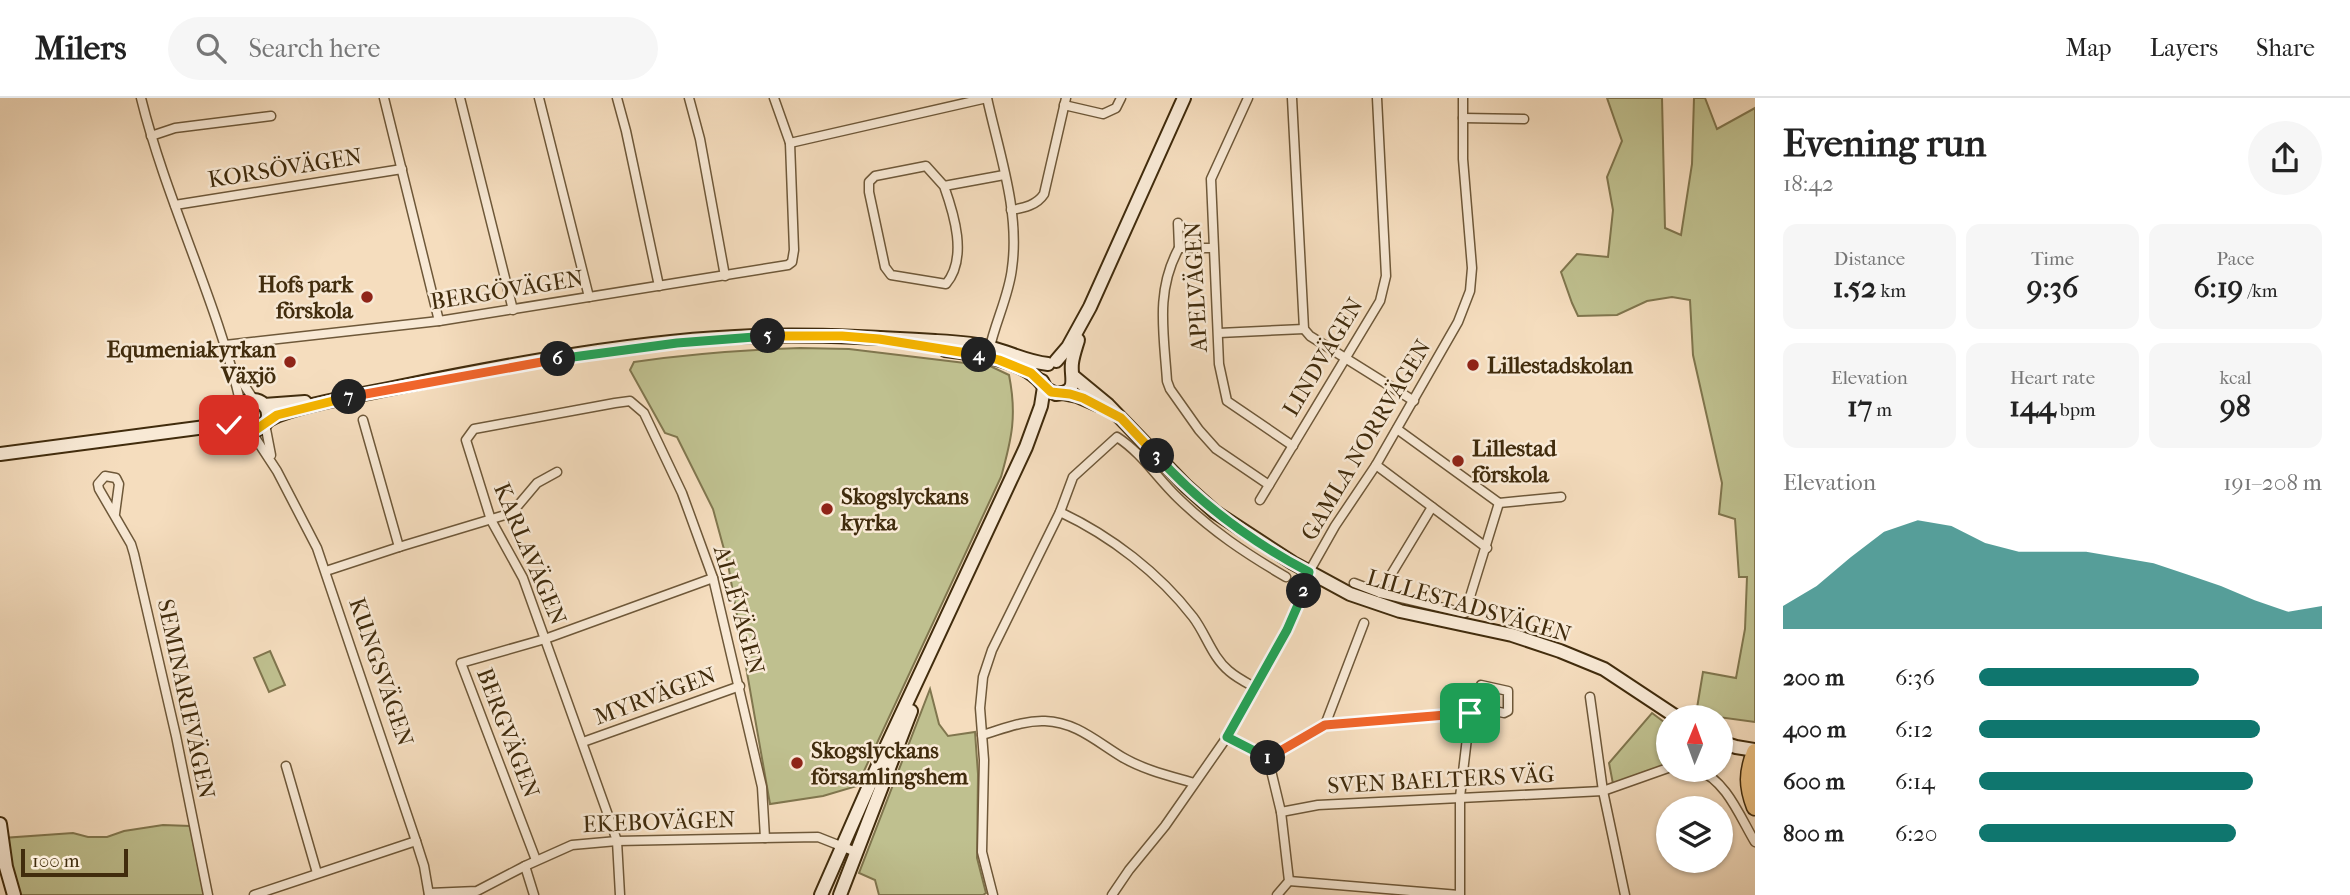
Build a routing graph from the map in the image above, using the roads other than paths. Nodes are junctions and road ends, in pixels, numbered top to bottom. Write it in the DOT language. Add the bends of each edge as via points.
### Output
graph roads {
  1 [pos="141,98"];
  2 [pos="384,98"];
  3 [pos="460,98"];
  4 [pos="539,98"];
  5 [pos="617,98"];
  6 [pos="689,98"];
  7 [pos="775,98"];
  8 [pos="987,98"];
  9 [pos="1121,98"];
  10 [pos="1184,98"];
  11 [pos="1248,98"];
  12 [pos="1292,98"];
  13 [pos="1377,98"];
  14 [pos="1463,98"];
  15 [pos="1065,102"];
  16 [pos="271,116"];
  17 [pos="1463,118"];
  18 [pos="1524,119"];
  19 [pos="151,136"];
  20 [pos="790,143"];
  21 [pos="402,169"];
  22 [pos="1004,175"];
  23 [pos="944,186"];
  24 [pos="175,205"];
  25 [pos="1012,210"];
  26 [pos="1178,223"];
  27 [pos="1179,248"];
  28 [pos="1213,248"];
  29 [pos="725,276"];
  30 [pos="659,286"];
  31 [pos="589,297"];
  32 [pos="1090,307"];
  33 [pos="513,310"];
  34 [pos="439,321"];
  35 [pos="1304,329"];
  36 [pos="1219,333"];
  37 [pos="225,345"];
  38 [pos="989,352"];
  39 [pos="1346,359"];
  40 [pos="1052,363"];
  41 [pos="232,365"];
  42 [pos="1073,373"];
  43 [pos="1044,386"];
  44 [pos="1061,393"];
  45 [pos="352,396"];
  46 [pos="1414,401"];
  47 [pos="259,403"];
  48 [pos="637,405"];
  49 [pos="240,407"];
  50 [pos="1121,418"];
  51 [pos="363,420"];
  52 [pos="265,423"];
  53 [pos="245,428"];
  54 [pos="1397,429"];
  55 [pos="150,434"];
  56 [pos="1293,446"];
  57 [pos="0,447"];
  58 [pos="50,447"];
  59 [pos="1026,447"];
  60 [pos="0,454"];
  61 [pos="1376,465"];
  62 [pos="278,471"];
  63 [pos="557,472"];
  64 [pos="1269,485"];
  65 [pos="1561,497"];
  66 [pos="1260,500"];
  67 [pos="1499,503"];
  68 [pos="1432,507"];
  69 [pos="1060,512"];
  70 [pos="115,514"];
  71 [pos="491,520"];
  72 [pos="1247,535"];
  73 [pos="399,547"];
  74 [pos="1238,548"];
  75 [pos="1487,548"];
  76 [pos="326,571"];
  77 [pos="1309,572"];
  78 [pos="1286,577"];
  79 [pos="713,578"];
  80 [pos="1354,583"];
  81 [pos="1380,593"];
  82 [pos="946,623"];
  83 [pos="1364,623"];
  84 [pos="545,639"];
  85 [pos="740,686"];
  86 [pos="1256,688"];
  87 [pos="1590,697"];
  88 [pos="1658,705"];
  89 [pos="1472,709"];
  90 [pos="1325,725"];
  91 [pos="982,735"];
  92 [pos="1227,737"];
  93 [pos="583,742"];
  94 [pos="1733,746"];
  95 [pos="1755,751"];
  96 [pos="1268,758"];
  97 [pos="286,766"];
  98 [pos="1656,772"];
  99 [pos="1716,782"];
  100 [pos="1194,783"];
  101 [pos="1604,792"];
  102 [pos="1460,797"];
  103 [pos="1755,807"];
  104 [pos="1281,812"];
  105 [pos="0,824"];
  106 [pos="765,838"];
  107 [pos="416,841"];
  108 [pos="617,841"];
  109 [pos="2,842"];
  110 [pos="1755,842"];
  111 [pos="842,846"];
  112 [pos="856,852"];
  113 [pos="536,860"];
  114 [pos="525,866"];
  115 [pos="0,867"];
  116 [pos="317,873"];
  117 [pos="1289,881"];
  118 [pos="429,894"];
  119 [pos="7,895"];
  120 [pos="14,895"];
  121 [pos="208,895"];
  122 [pos="254,895"];
  123 [pos="534,895"];
  124 [pos="620,895"];
  125 [pos="821,895"];
  126 [pos="840,895"];
  127 [pos="993,895"];
  128 [pos="1112,895"];
  129 [pos="1277,895"];
  130 [pos="1460,895"];
  131 [pos="1625,895"];
  1 -- 19 [label="street"];
  2 -- 21 [label="street"];
  3 -- 33 [label="street"];
  4 -- 31 [label="street"];
  5 -- 30 [label="street"];
  6 -- 29 [label="street"];
  7 -- 20 [label="street"];
  8 -- 20 [label="street"];
  8 -- 22 [label="street"];
  9 -- 15 [label="street" via="1116,108 1103,114"];
  10 -- 32 [label="main road"];
  11 -- 28 [label="street, APELVÄGEN" via="1211,179"];
  12 -- 35 [label="street"];
  13 -- 39 [label="street, LINDVÄGEN" via="1386,275 1380,301"];
  14 -- 17 [label="street, GAMLA NORRVÄGEN"];
  15 -- 25 [label="street" via="1044,194 1031,205"];
  16 -- 19 [label="street" via="175,128"];
  17 -- 18 [label="street"];
  17 -- 46 [label="street, GAMLA NORRVÄGEN" via="1470,291"];
  19 -- 24 [label="street"];
  20 -- 29 [label="street, BERGÖVÄGEN" via="792,261"];
  21 -- 24 [label="street, KORSÖVÄGEN"];
  21 -- 34 [label="street"];
  22 -- 23 [label="street"];
  22 -- 25 [label="street"];
  23 -- 23 [label="street" via="926,166 875,176 869,182 885,267 891,275 946,284 952,277 957,254 955,223"];
  24 -- 37 [label="street"];
  25 -- 38 [label="street" via="1011,278"];
  26 -- 27 [label="street"];
  27 -- 28 [label="street"];
  27 -- 64 [label="street" via="1163,296 1170,389 1216,449"];
  28 -- 36 [label="street, APELVÄGEN"];
  29 -- 30 [label="street, BERGÖVÄGEN"];
  30 -- 31 [label="street, BERGÖVÄGEN"];
  31 -- 33 [label="street, BERGÖVÄGEN"];
  32 -- 40 [label="main road" via="1068,347"];
  32 -- 42 [label="main road" via="1075,349"];
  33 -- 34 [label="street, BERGÖVÄGEN"];
  34 -- 37 [label="street, BERGÖVÄGEN"];
  35 -- 36 [label="street"];
  35 -- 39 [label="street"];
  36 -- 56 [label="street, APELVÄGEN" via="1219,364 1227,401"];
  37 -- 41 [label="street"];
  38 -- 40 [label="main road"];
  38 -- 43 [label="main road" via="1031,373"];
  38 -- 45 [label="main road" via="935,341 754,336 567,357"];
  39 -- 46 [label="street"];
  39 -- 56 [label="street, LINDVÄGEN"];
  40 -- 42 [label="main road" via="1065,363"];
  40 -- 43 [label="main road" via="1042,372"];
  41 -- 47 [label="street"];
  41 -- 49 [label="street"];
  42 -- 44 [label="main road" via="1072,386"];
  42 -- 50 [label="main road, LILLESTADSVÄGEN"];
  43 -- 44 [label="main road"];
  43 -- 59 [label="main road"];
  44 -- 50 [label="main road, LILLESTADSVÄGEN" via="1083,398"];
  44 -- 59 [label="main road"];
  45 -- 47 [label="main road"];
  45 -- 52 [label="main road" via="277,415"];
  46 -- 54 [label="street, GAMLA NORRVÄGEN"];
  47 -- 49 [label="main road"];
  47 -- 52 [label="main road" via="267,412"];
  48 -- 71 [label="street, KARLAVÄGEN" via="615,403 474,429 466,440"];
  48 -- 79 [label="street, ALLÉVÄGEN" via="682,493"];
  49 -- 53 [label="main road" via="238,418"];
  49 -- 55 [label="main road" via="227,415"];
  50 -- 72 [label="main road, LILLESTADSVÄGEN" via="1186,486"];
  51 -- 73 [label="street"];
  52 -- 53 [label="main road" via="257,429"];
  52 -- 62 [label="street, KUNGSVÄGEN"];
  53 -- 55 [label="main road" via="229,425"];
  53 -- 62 [label="street, KUNGSVÄGEN"];
  54 -- 61 [label="street, GAMLA NORRVÄGEN"];
  54 -- 67 [label="street"];
  55 -- 58 [label="main road"];
  56 -- 64 [label="street, LINDVÄGEN"];
  57 -- 58 [label="main road"];
  58 -- 60 [label="main road"];
  59 -- 82 [label="main road"];
  61 -- 68 [label="street"];
  61 -- 77 [label="street, GAMLA NORRVÄGEN"];
  62 -- 76 [label="street, KUNGSVÄGEN"];
  63 -- 71 [label="street" via="537,483 515,509"];
  64 -- 66 [label="street, LINDVÄGEN"];
  65 -- 67 [label="street"];
  67 -- 75 [label="street"];
  68 -- 75 [label="street"];
  68 -- 81 [label="street"];
  69 -- 74 [label="street" via="1073,477 1117,437 1211,529"];
  69 -- 86 [label="street" via="1087,525 1160,579 1195,619 1228,671"];
  69 -- 91 [label="street" via="992,650 983,677"];
  70 -- 121 [label="street, SEMINARIEVÄGEN" via="134,554"];
  71 -- 73 [label="street"];
  71 -- 84 [label="street, KARLAVÄGEN" via="523,578"];
  72 -- 74 [label="street"];
  72 -- 77 [label="main road, LILLESTADSVÄGEN"];
  73 -- 76 [label="street"];
  74 -- 78 [label="street"];
  75 -- 81 [label="street, LILLESTADSVÄGEN" via="1465,613"];
  76 -- 107 [label="street, KUNGSVÄGEN"];
  77 -- 86 [label="street, GAMLA NORRVÄGEN" via="1287,630"];
  77 -- 88 [label="main road, LILLESTADSVÄGEN" via="1350,594 1400,611 1513,635 1560,651 1604,669"];
  79 -- 84 [label="street"];
  79 -- 85 [label="street, ALLÉVÄGEN"];
  80 -- 81 [label="street, LILLESTADSVÄGEN"];
  82 -- 111 [label="main road"];
  82 -- 112 [label="main road"];
  83 -- 90 [label="street"];
  84 -- 93 [label="street, KARLAVÄGEN"];
  84 -- 113 [label="street, BERGVÄGEN" via="461,663"];
  85 -- 93 [label="street, MYRVÄGEN"];
  85 -- 106 [label="street, ALLÉVÄGEN" via="762,787"];
  86 -- 92 [label="street, GAMLA NORRVÄGEN"];
  87 -- 101 [label="street"];
  89 -- 89 [label="street" via="1481,685 1508,691 1508,711"];
  89 -- 90 [label="street"];
  89 -- 102 [label="street"];
  90 -- 96 [label="street"];
  91 -- 100 [label="street" via="1026,722 1069,724 1124,758"];
  91 -- 127 [label="street" via="982,852"];
  92 -- 96 [label="street"];
  92 -- 100 [label="street, GAMLA NORRVÄGEN"];
  93 -- 108 [label="street, KARLAVÄGEN"];
  94 -- 95 [label="main road"];
  95 -- 103 [label="highway" via="1748,782"];
  96 -- 104 [label="street"];
  97 -- 116 [label="street"];
  98 -- 101 [label="street"];
  99 -- 110 [label="street"];
  100 -- 128 [label="street, GAMLA NORRVÄGEN"];
  101 -- 102 [label="street, SVEN BAELTERS VÄG"];
  101 -- 131 [label="street"];
  102 -- 104 [label="street, SVEN BAELTERS VÄG" via="1318,805"];
  102 -- 130 [label="street"];
  104 -- 117 [label="street"];
  105 -- 109 [label="main road"];
  106 -- 108 [label="street, EKEBOVÄGEN"];
  106 -- 111 [label="street, EKEBOVÄGEN" via="818,837"];
  107 -- 116 [label="street"];
  107 -- 118 [label="street, KUNGSVÄGEN"];
  108 -- 113 [label="street, EKEBOVÄGEN" via="572,845"];
  108 -- 124 [label="street, KARLAVÄGEN"];
  109 -- 120 [label="main road"];
  111 -- 112 [label="street, EKEBOVÄGEN"];
  111 -- 125 [label="main road"];
  112 -- 126 [label="main road"];
  113 -- 114 [label="street, EKEBOVÄGEN"];
  114 -- 118 [label="street, EKEBOVÄGEN" via="477,891"];
  114 -- 123 [label="street"];
  115 -- 119 [label="main road"];
  116 -- 122 [label="street"];
  117 -- 129 [label="street"];
  117 -- 130 [label="street"];
}
